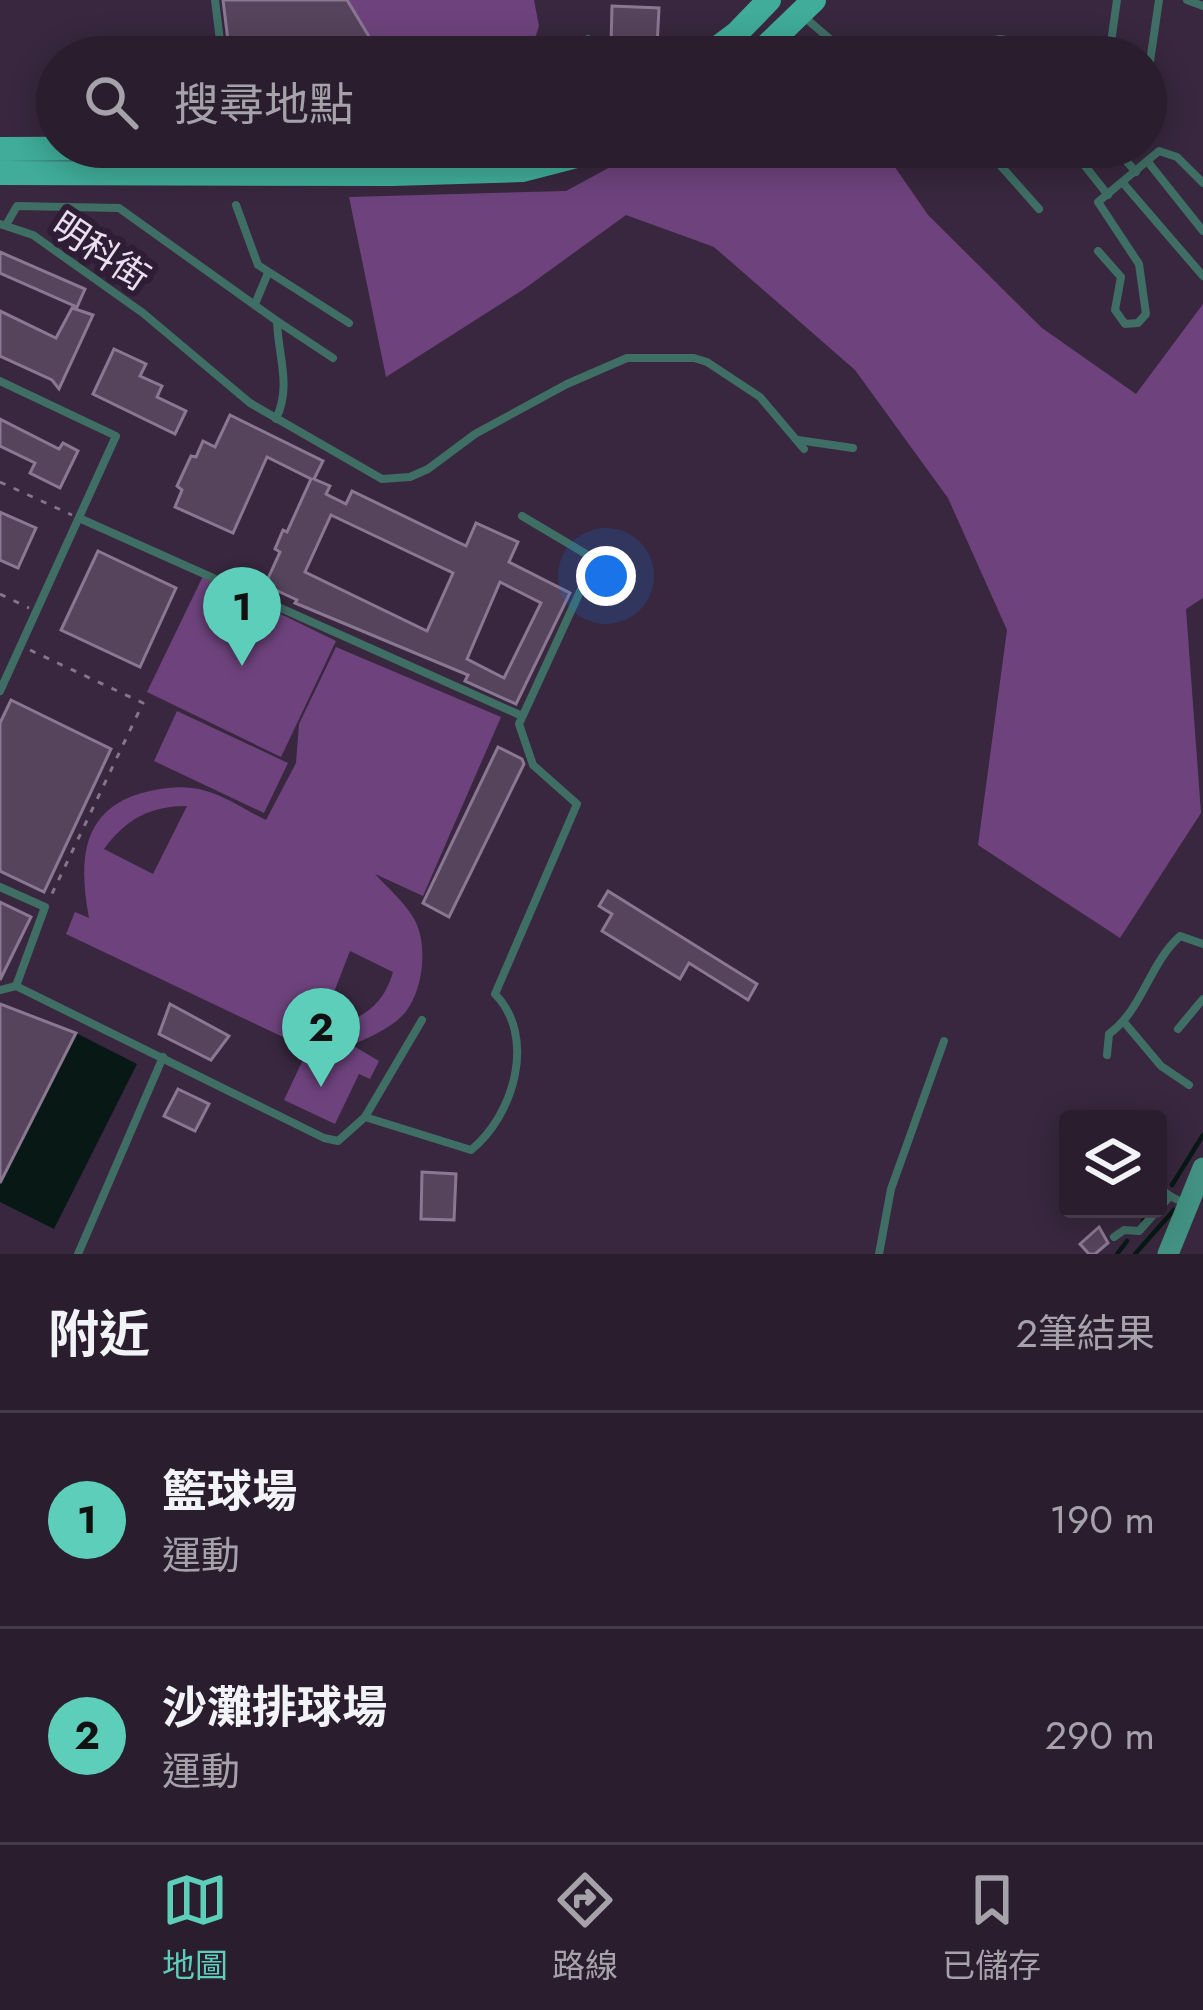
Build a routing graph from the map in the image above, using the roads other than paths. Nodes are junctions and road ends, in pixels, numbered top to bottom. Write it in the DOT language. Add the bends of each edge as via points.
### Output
graph roads {
  1 [pos="215,0"];
  2 [pos="769,0"];
  3 [pos="1117,0"];
  4 [pos="1159,0"];
  5 [pos="1186,0"];
  6 [pos="1203,6"];
  7 [pos="808,8"];
  8 [pos="219,36"];
  9 [pos="733,36"];
  10 [pos="778,36"];
  11 [pos="833,36"];
  12 [pos="1112,36"];
  13 [pos="1154,36"];
  14 [pos="0,149"];
  15 [pos="36,149"];
  16 [pos="1167,154"];
  17 [pos="531,168"];
  18 [pos="1003,168"];
  19 [pos="1087,168"];
  20 [pos="1132,168"];
  21 [pos="1141,168"];
  22 [pos="1153,168"];
  23 [pos="0,172"];
  24 [pos="1136,172"];
  25 [pos="1124,183"];
  26 [pos="1203,184"];
  27 [pos="1108,195"];
  28 [pos="236,205"];
  29 [pos="1039,209"];
  30 [pos="3,225"];
  31 [pos="1203,231"];
  32 [pos="1099,251"];
  33 [pos="268,273"];
  34 [pos="1203,276"];
  35 [pos="255,304"];
  36 [pos="277,321"];
  37 [pos="349,323"];
  38 [pos="333,358"];
  39 [pos="0,381"];
  40 [pos="276,418"];
  41 [pos="853,448"];
  42 [pos="522,516"];
  43 [pos="79,518"];
  44 [pos="0,691"];
  45 [pos="522,716"];
  46 [pos="0,886"];
  47 [pos="1203,944"];
  48 [pos="16,986"];
  49 [pos="0,990"];
  50 [pos="1203,999"];
  51 [pos="422,1020"];
  52 [pos="1124,1022"];
  53 [pos="1178,1029"];
  54 [pos="944,1041"];
  55 [pos="1107,1055"];
  56 [pos="163,1058"];
  57 [pos="1189,1085"];
  58 [pos="365,1117"];
  59 [pos="1203,1168"];
  60 [pos="1167,1193"];
  61 [pos="1178,1200"];
  62 [pos="1114,1237"];
  63 [pos="78,1254"];
  64 [pos="879,1254"];
  65 [pos="1168,1254"];
  1 -- 8 [label="lane"];
  2 -- 9 [label="main road"];
  3 -- 12 [label="lane"];
  4 -- 13 [label="lane"];
  5 -- 6 [label="lane"];
  7 -- 10 [label="main road"];
  7 -- 11 [label="lane"];
  14 -- 15 [label="main road"];
  16 -- 26 [label="lane"];
  17 -- 23 [label="main road"];
  18 -- 29 [label="lane"];
  19 -- 27 [label="lane"];
  20 -- 24 [label="lane"];
  21 -- 24 [label="lane"];
  22 -- 31 [label="lane"];
  24 -- 25 [label="lane"];
  25 -- 27 [label="lane"];
  25 -- 34 [label="lane"];
  27 -- 32 [label="lane" via="1098,202 1139,265 1146,314 1138,323 1125,324 1115,310 1121,277"];
  28 -- 33 [label="lane"];
  30 -- 35 [label="lane, 明科街" via="17,206 119,208"];
  30 -- 40 [label="lane, 明科街" via="33,235 159,324"];
  33 -- 35 [label="lane"];
  33 -- 37 [label="lane"];
  35 -- 36 [label="lane"];
  36 -- 38 [label="lane"];
  36 -- 40 [label="lane" via="286,380"];
  39 -- 43 [label="lane" via="116,436"];
  40 -- 41 [label="lane, 明科街" via="367,473 395,481 628,358 694,358 760,398 800,444"];
  42 -- 45 [label="lane" via="586,554 589,572"];
  43 -- 44 [label="lane"];
  43 -- 45 [label="lane"];
  45 -- 58 [label="lane" via="532,764 577,804 495,994 511,1010 517,1040 512,1084 487,1137 471,1150"];
  46 -- 48 [label="lane" via="45,908"];
  47 -- 52 [label="lane" via="1180,936 1167,948"];
  48 -- 49 [label="lane"];
  48 -- 56 [label="lane"];
  50 -- 53 [label="lane"];
  51 -- 58 [label="lane"];
  52 -- 55 [label="lane" via="1108,1034"];
  52 -- 57 [label="lane"];
  54 -- 64 [label="lane" via="891,1189"];
  56 -- 58 [label="lane" via="324,1138 338,1141"];
  56 -- 63 [label="lane"];
  59 -- 61 [label="street"];
  60 -- 61 [label="lane"];
  61 -- 62 [label="lane" via="1139,1231"];
  61 -- 65 [label="street"];
}
